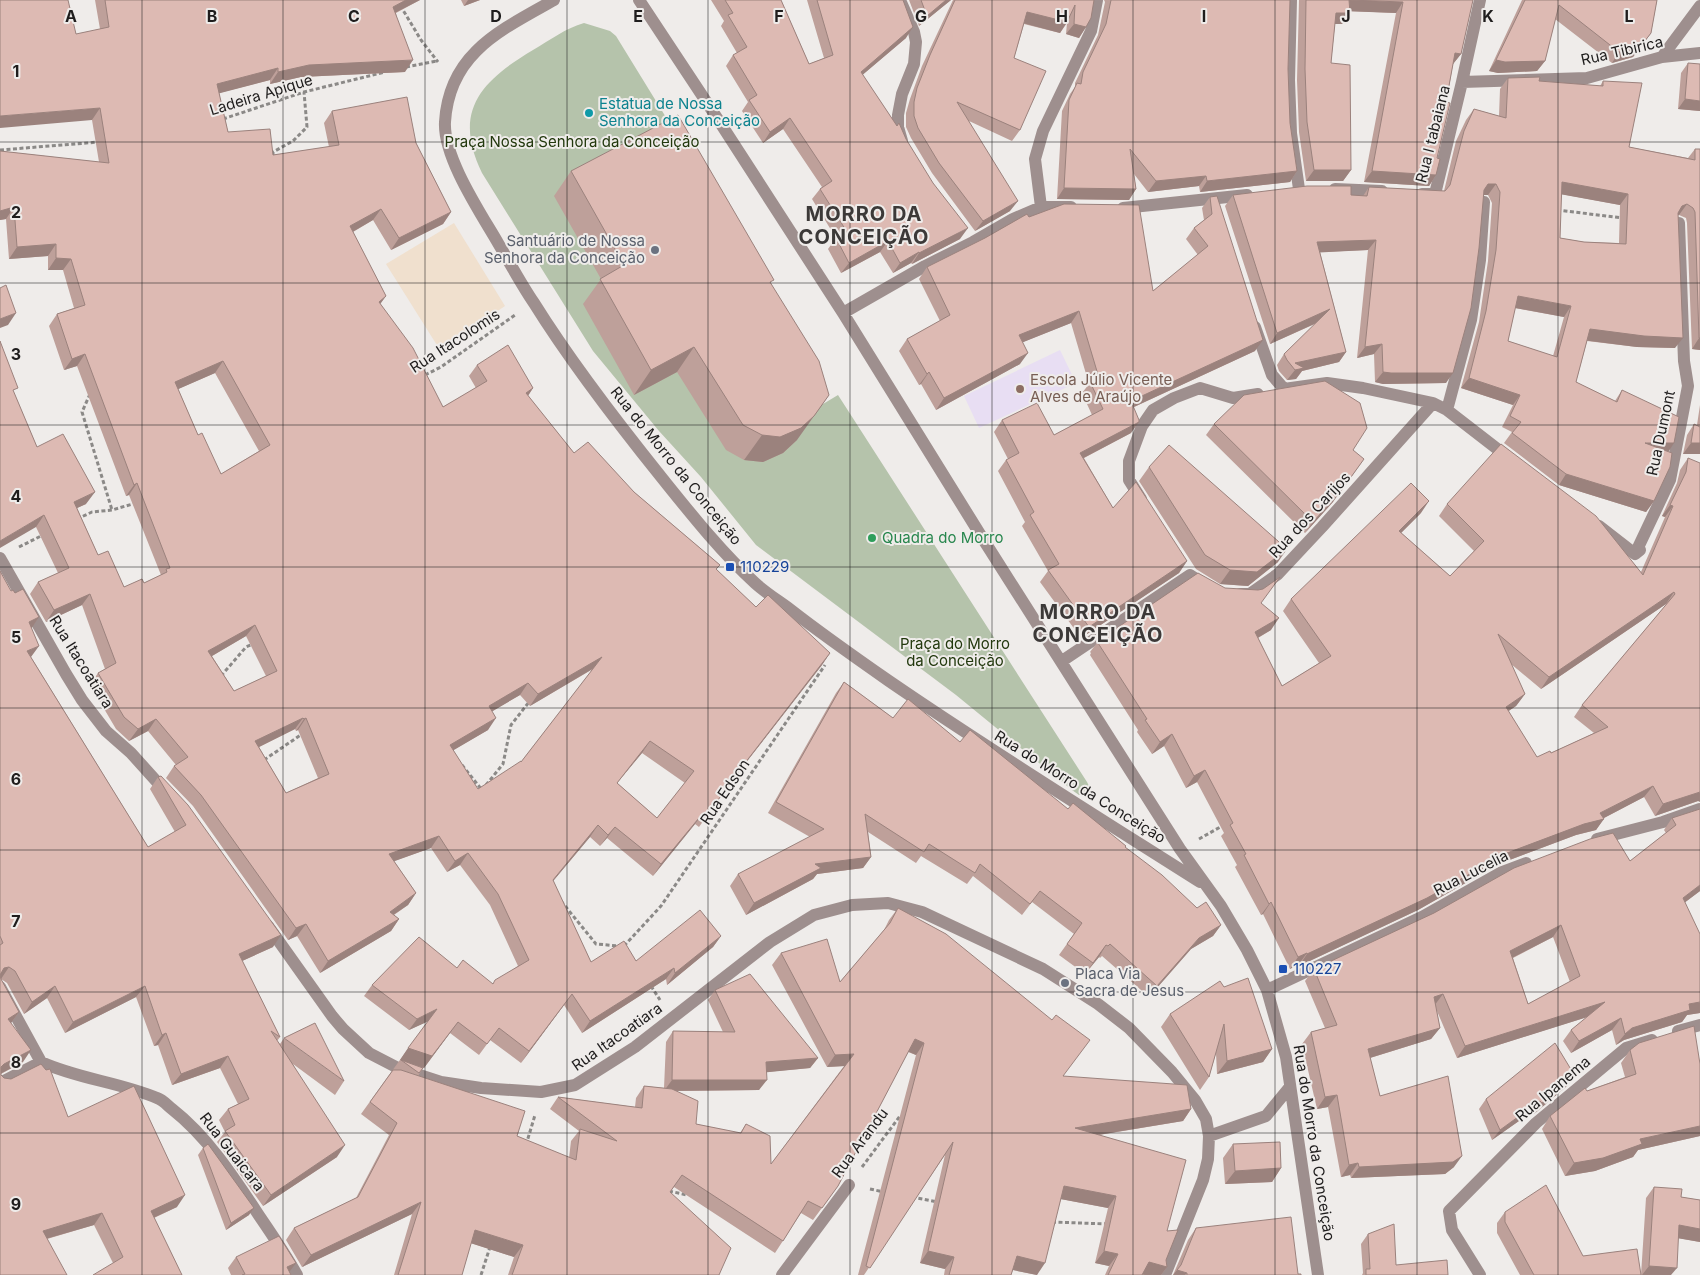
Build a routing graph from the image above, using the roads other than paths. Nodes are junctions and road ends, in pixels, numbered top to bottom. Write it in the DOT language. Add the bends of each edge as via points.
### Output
graph roads {
  1 [pos="554,0"];
  2 [pos="639,0"];
  3 [pos="900,0"];
  4 [pos="1097,0"];
  5 [pos="1291,0"];
  6 [pos="1480,0"];
  7 [pos="1700,6"];
  8 [pos="1700,53"];
  9 [pos="1662,56"];
  10 [pos="1462,82"];
  11 [pos="907,149"];
  12 [pos="1261,193"];
  13 [pos="1484,202"];
  14 [pos="1041,207"];
  15 [pos="1086,208"];
  16 [pos="1114,208"];
  17 [pos="1680,223"];
  18 [pos="843,313"];
  19 [pos="1252,317"];
  20 [pos="1284,389"];
  21 [pos="1433,403"];
  22 [pos="1447,410"];
  23 [pos="1518,465"];
  24 [pos="1148,510"];
  25 [pos="1588,518"];
  26 [pos="0,558"];
  27 [pos="1062,661"];
  28 [pos="179,804"];
  29 [pos="1700,808"];
  30 [pos="1588,841"];
  31 [pos="1536,859"];
  32 [pos="1205,885"];
  33 [pos="262,918"];
  34 [pos="0,986"];
  35 [pos="1266,990"];
  36 [pos="1700,1025"];
  37 [pos="41,1062"];
  38 [pos="0,1083"];
  39 [pos="1289,1088"];
  40 [pos="1209,1136"];
  41 [pos="849,1185"];
  42 [pos="297,1275"];
  43 [pos="782,1275"];
  44 [pos="1165,1275"];
  45 [pos="1318,1275"];
  46 [pos="1480,1275"];
  1 -- 32 [label="street, Rua do Morro da Conceição" via="486,40 466,62 448,100 445,138 484,221 534,303 624,432 690,514 756,584 838,646 965,734"];
  2 -- 18 [label="street, Rua do Morro da Conceição"];
  3 -- 11 [label="street" via="916,42 914,64 898,115 898,127"];
  4 -- 14 [label="street" via="1091,31 1043,131 1035,160"];
  5 -- 10 [label="street, Rua I tabaiana" via="1289,80 1294,190 1435,194"];
  6 -- 10 [label="street, Rua I tabaiana"];
  7 -- 9 [label="street"];
  8 -- 9 [label="street, Rua Tibirica"];
  9 -- 10 [label="street, Rua Tibirica" via="1587,78"];
  12 -- 16 [label="street" via="1215,203"];
  13 -- 22 [label="street" via="1471,320"];
  14 -- 15 [label="street"];
  14 -- 18 [label="street" via="970,238"];
  17 -- 25 [label="street, Rua Dumont" via="1684,361 1688,386 1670,480 1637,552"];
  18 -- 27 [label="street, Rua do Morro da Conceição"];
  19 -- 20 [label="street" via="1272,374"];
  20 -- 21 [label="street" via="1327,383"];
  20 -- 24 [label="street" via="1233,398 1200,388 1154,410 1142,426 1129,461 1129,480"];
  21 -- 22 [label="street"];
  21 -- 27 [label="street, Rua dos Carijos" via="1278,574 1250,594 1222,592 1188,572"];
  22 -- 23 [label="street"];
  26 -- 28 [label="street, Rua Itacoatiara" via="82,700 106,731"];
  27 -- 32 [label="street, Rua do Morro da Conceição"];
  29 -- 30 [label="street" via="1663,822"];
  31 -- 35 [label="street, Rua Lucelia" via="1502,872 1422,917"];
  32 -- 35 [label="street, Rua do Morro da Conceição" via="1247,950"];
  33 -- 40 [label="street, Rua Itacoatiara" via="332,1016 369,1052 398,1068 440,1082 541,1092 575,1085 635,1047 770,942 814,915 852,905 888,903 922,912 1043,969 1098,1004 1129,1028 1172,1072 1206,1119"];
  34 -- 37 [label="street"];
  35 -- 39 [label="street, Rua do Morro da Conceição" via="1286,1056"];
  36 -- 46 [label="street, Rua Ipanema" via="1626,1048 1536,1123 1449,1212 1452,1230"];
  37 -- 38 [label="street"];
  37 -- 42 [label="street, Rua Guaicara" via="159,1098 187,1120 243,1191"];
  39 -- 40 [label="street" via="1266,1116"];
  39 -- 45 [label="street, Rua do Morro da Conceição"];
  40 -- 44 [label="street, Rua Itacoatiara" via="1203,1180"];
  41 -- 43 [label="street, Rua Arandu"];
}
